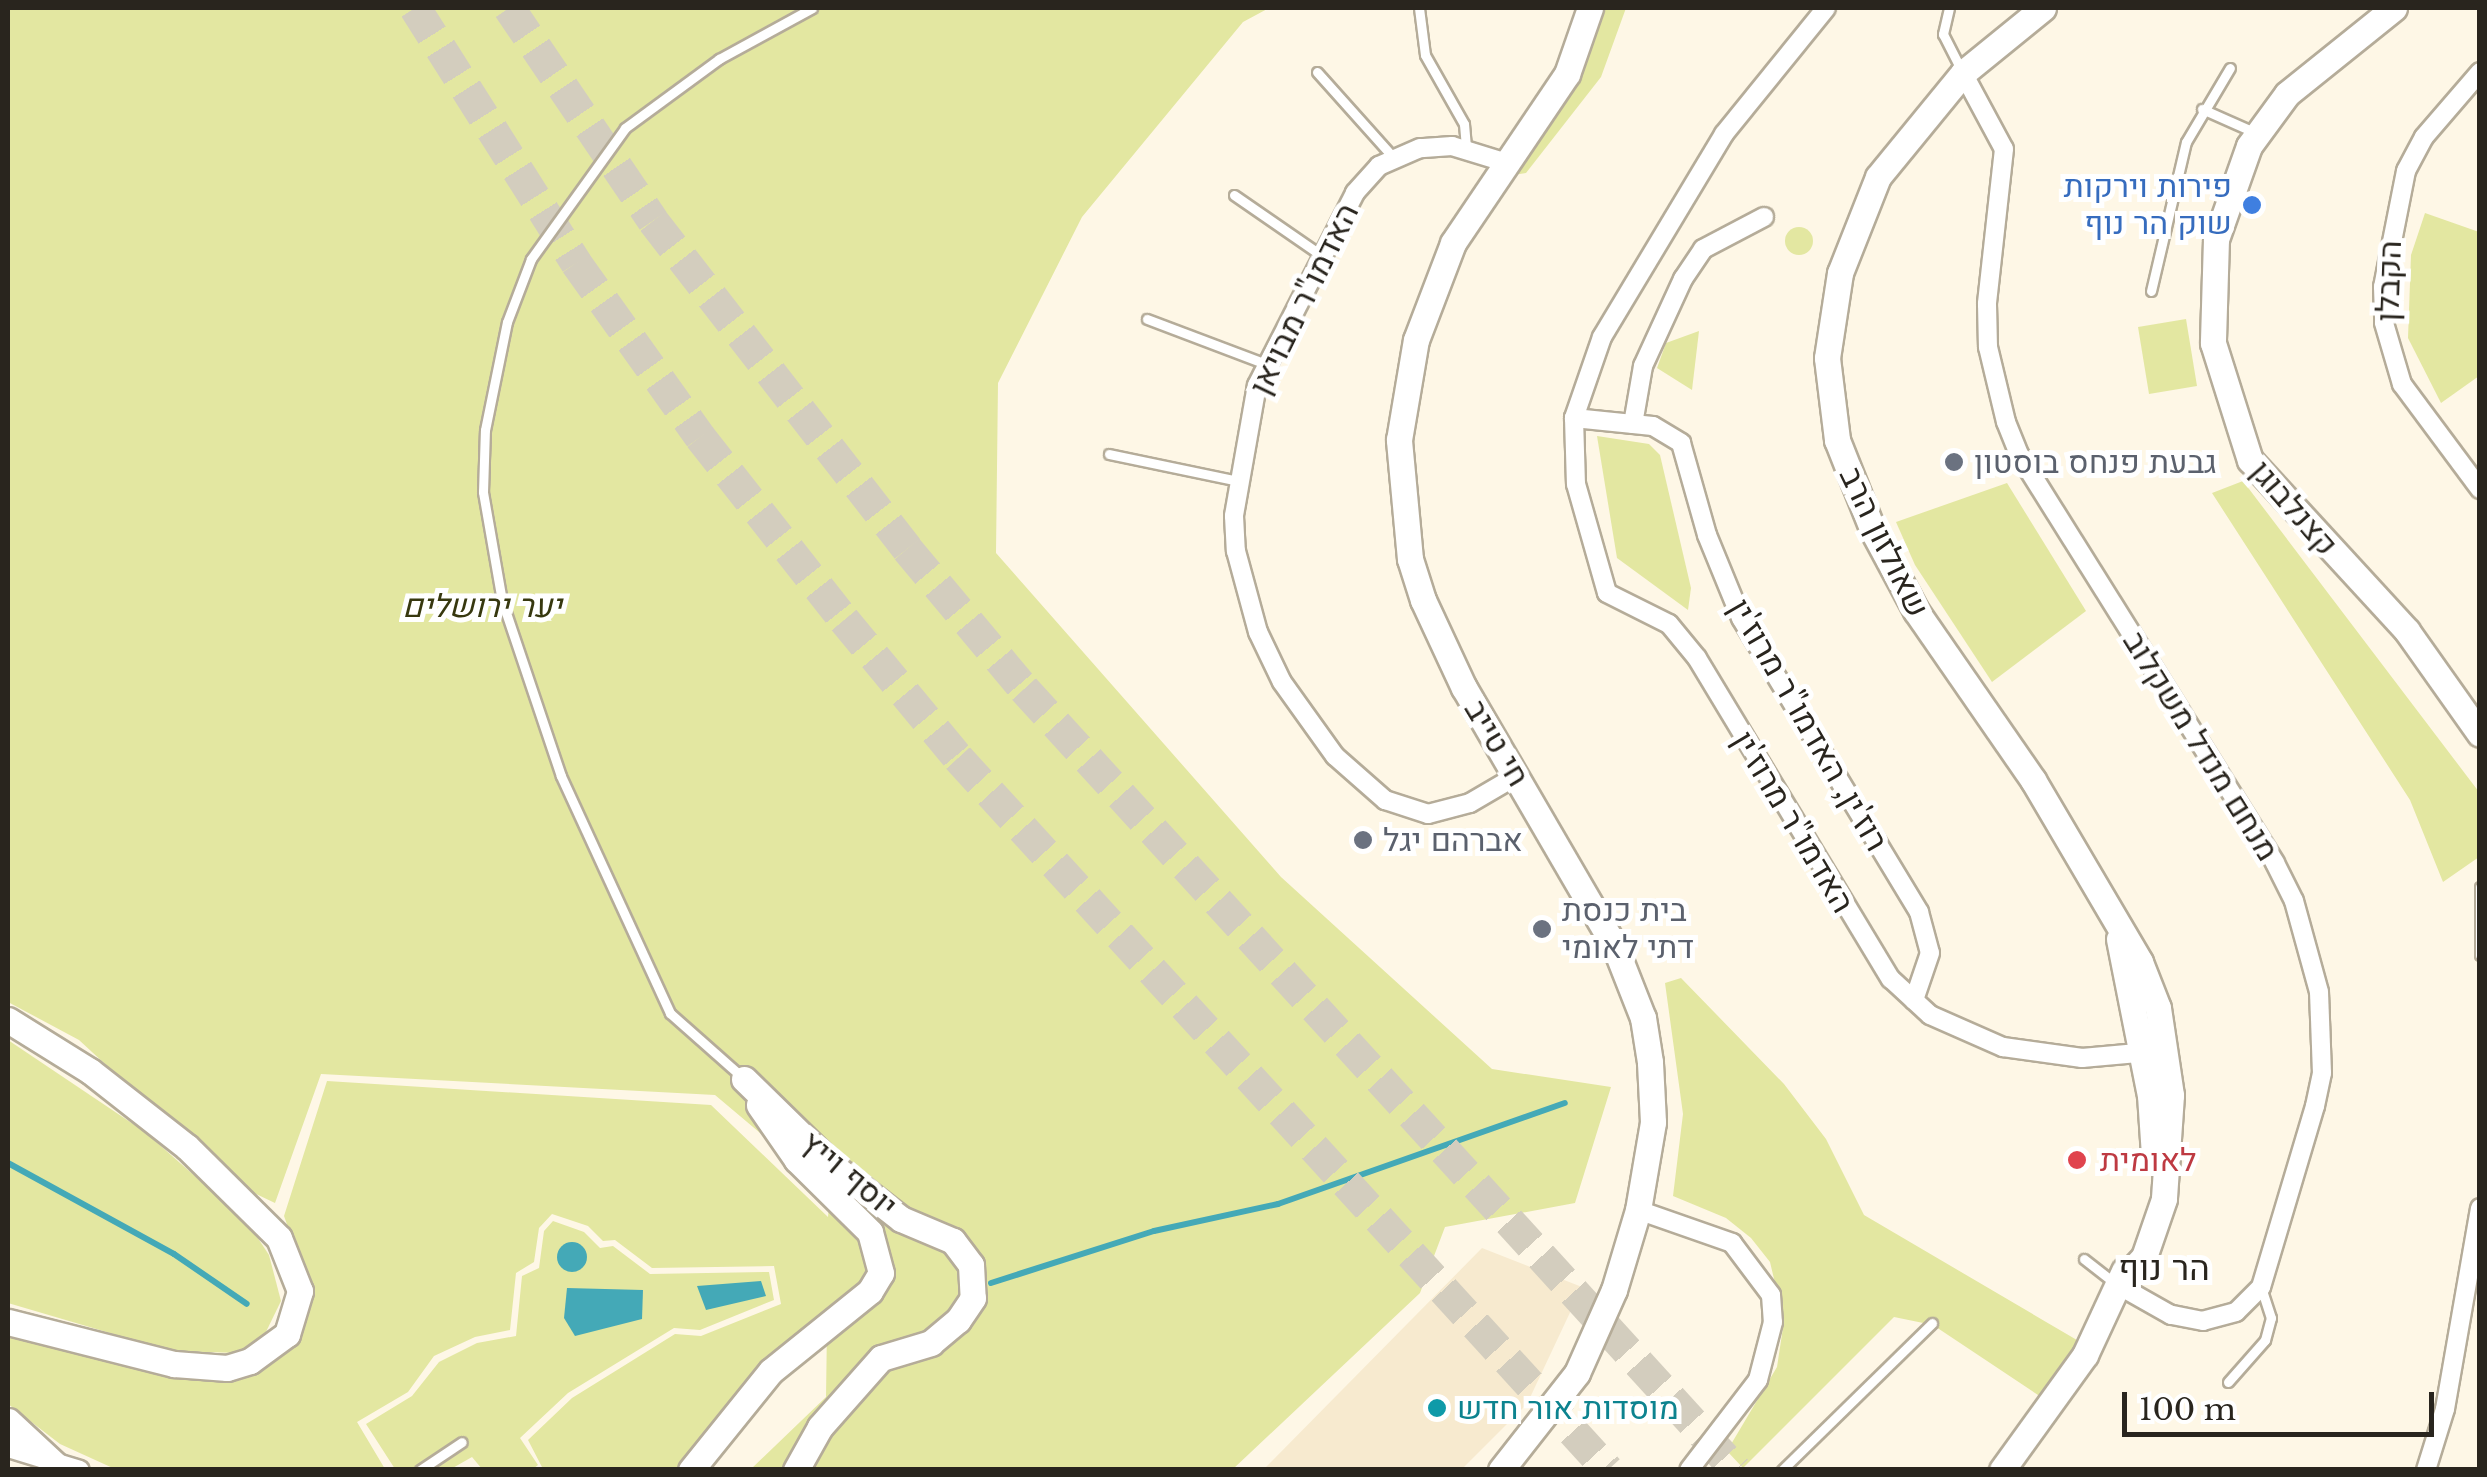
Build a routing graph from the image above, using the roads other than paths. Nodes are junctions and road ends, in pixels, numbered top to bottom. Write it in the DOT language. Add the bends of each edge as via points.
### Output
graph roads {
  1 [pos="812,8"];
  2 [pos="1419,8"];
  3 [pos="1590,8"];
  4 [pos="1826,8"];
  5 [pos="1948,8"];
  6 [pos="2043,8"];
  7 [pos="2394,8"];
  8 [pos="2230,68"];
  9 [pos="1317,72"];
  10 [pos="1963,72"];
  11 [pos="2480,72"];
  12 [pos="2202,109"];
  13 [pos="2257,133"];
  14 [pos="1466,148"];
  15 [pos="1393,157"];
  16 [pos="1504,162"];
  17 [pos="1234,195"];
  18 [pos="1764,217"];
  19 [pos="1322,255"];
  20 [pos="2152,291"];
  21 [pos="1147,319"];
  22 [pos="1266,364"];
  23 [pos="1574,418"];
  24 [pos="1633,424"];
  25 [pos="1109,454"];
  26 [pos="1238,481"];
  27 [pos="2480,489"];
  28 [pos="2480,734"];
  29 [pos="1516,776"];
  30 [pos="2480,887"];
  31 [pos="2480,954"];
  32 [pos="1914,1000"];
  33 [pos="8,1020"];
  34 [pos="2155,1051"];
  35 [pos="744,1079"];
  36 [pos="2480,1208"];
  37 [pos="1638,1210"];
  38 [pos="2084,1259"];
  39 [pos="2118,1285"];
  40 [pos="2262,1288"];
  41 [pos="8,1322"];
  42 [pos="1932,1322"];
  43 [pos="2228,1382"];
  44 [pos="8,1421"];
  45 [pos="462,1442"];
  46 [pos="8,1448"];
  47 [pos="57,1465"];
  48 [pos="80,1470"];
  49 [pos="420,1470"];
  50 [pos="691,1470"];
  51 [pos="796,1470"];
  52 [pos="1501,1470"];
  53 [pos="1689,1470"];
  54 [pos="1782,1470"];
  55 [pos="2002,1470"];
  56 [pos="2426,1470"];
  1 -- 35 [label="lane" via="719,60 626,128 531,259 507,322 485,430 483,492 502,601 561,776 670,1012"];
  2 -- 14 [label="lane" via="1425,55 1464,124"];
  3 -- 16 [label="street, חי טייב" via="1567,74"];
  4 -- 23 [label="street" via="1724,134 1602,337"];
  5 -- 10 [label="lane" via="1943,34"];
  6 -- 10 [label="street, שאולזון הרב"];
  7 -- 13 [label="street, קצנלבוגן" via="2319,64"];
  8 -- 12 [label="lane"];
  9 -- 15 [label="lane"];
  10 -- 34 [label="street, שאולזון הרב" via="1878,176 1852,238 1831,310 1827,358 1837,440 1859,502 1916,611 2034,780 2115,920"];
  10 -- 40 [label="street, מנחם מנדל משקלוב" via="2004,150 1987,304 1988,346 2006,422 2020,456 2275,863 2309,950 2322,1073"];
  11 -- 27 [label="street, הקבלן" via="2424,136 2406,170 2382,286 2384,323 2402,384"];
  12 -- 13 [label="lane"];
  12 -- 20 [label="lane" via="2171,194"];
  13 -- 28 [label="street, קצנלבוגן" via="2232,186 2212,270 2213,343 2236,426 2250,460 2408,631"];
  14 -- 15 [label="street" via="1420,148"];
  14 -- 16 [label="street"];
  15 -- 19 [label="street, האדמו\"ר מבויאן" via="1355,193"];
  16 -- 29 [label="street, חי טייב" via="1452,242 1431,294 1399,440 1410,559 1423,600"];
  17 -- 19 [label="lane"];
  18 -- 24 [label="street" via="1703,249 1683,279 1643,366"];
  19 -- 22 [label="street, האדמו\"ר מבויאן"];
  21 -- 22 [label="lane"];
  22 -- 26 [label="street, האדמו\"ר מבויאן"];
  23 -- 24 [label="street, רוז'ין, האדמו\"ר מרוז'ין"];
  23 -- 32 [label="street, האדמו\"ר מרוז'ין" via="1576,484 1607,593 1669,624 1697,658 1863,940"];
  24 -- 32 [label="street, רוז'ין, האדמו\"ר מרוז'ין" via="1672,432 1682,442 1707,535 1741,618 1919,912 1930,952"];
  25 -- 26 [label="lane"];
  26 -- 29 [label="street, האדמו\"ר מבויאן" via="1236,551 1258,632 1282,682 1335,756 1385,800 1428,814 1470,802"];
  29 -- 37 [label="street, חי טייב" via="1592,902 1643,1018 1653,1122"];
  30 -- 31 [label="lane"];
  32 -- 34 [label="street, האדמו\"ר מרוז'ין" via="1966,1035 2004,1047 2082,1058"];
  33 -- 41 [label="street" via="115,1088 188,1147 279,1238 300,1291 287,1334 250,1362 227,1368 174,1364"];
  34 -- 39 [label="street, שאולזון הרב" via="2171,1134 2164,1199 2144,1258"];
  35 -- 50 [label="street" via="787,1148 870,1232 881,1253 881,1273 870,1291 771,1371"];
  35 -- 51 [label="street, יוסף וייץ" via="833,1166 900,1219 953,1241 971,1266 973,1298 958,1320 931,1343 881,1358 820,1427"];
  36 -- 56 [label="street" via="2444,1409"];
  37 -- 52 [label="street, חי טייב" via="1614,1290 1578,1373"];
  37 -- 53 [label="street" via="1732,1243 1771,1295 1769,1348 1758,1380"];
  38 -- 39 [label="lane"];
  39 -- 40 [label="street" via="2171,1315 2203,1321 2236,1312"];
  39 -- 55 [label="street, שאולזון הרב" via="2062,1392"];
  40 -- 43 [label="lane" via="2271,1318 2265,1340"];
  42 -- 54 [label="lane"];
  44 -- 47 [label="street"];
  45 -- 49 [label="lane"];
  46 -- 47 [label="street"];
  47 -- 48 [label="street"];
}
